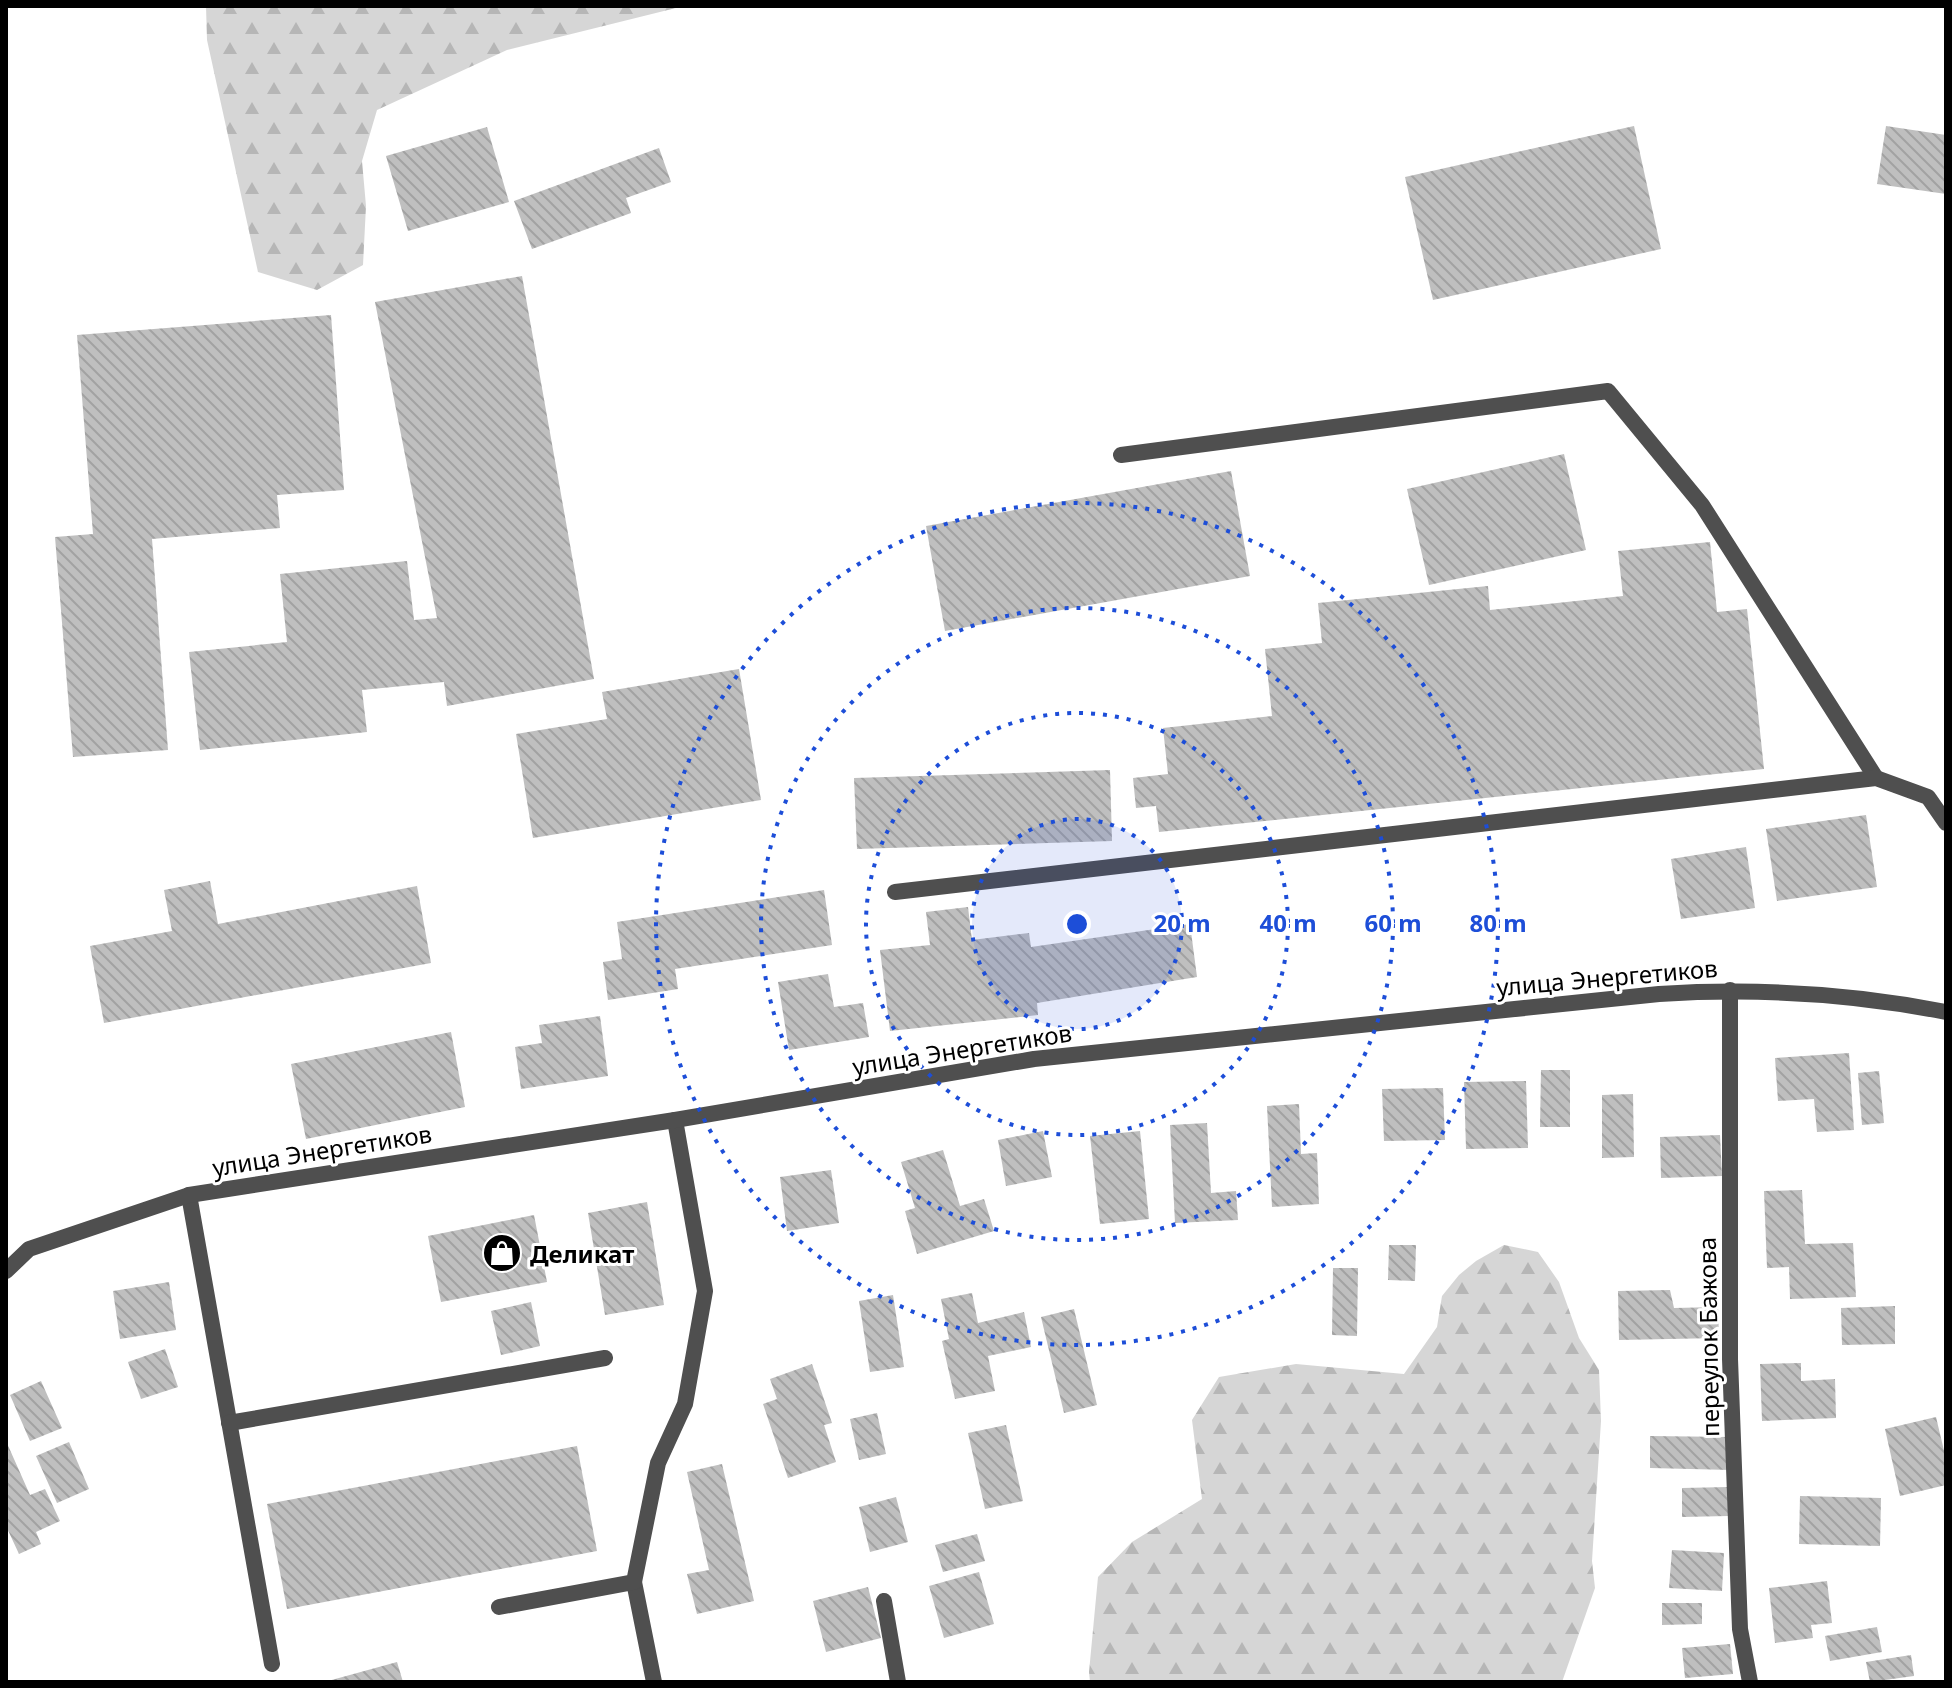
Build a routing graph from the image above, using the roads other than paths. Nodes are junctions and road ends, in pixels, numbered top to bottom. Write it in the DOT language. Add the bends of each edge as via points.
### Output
graph roads {
  1 [pos="1121,455"];
  2 [pos="1876,778"];
  3 [pos="1946,823"];
  4 [pos="895,892"];
  5 [pos="1730,990"];
  6 [pos="1946,1012"];
  7 [pos="675,1120"];
  8 [pos="189,1195"];
  9 [pos="29,1249"];
  10 [pos="6,1252"];
  11 [pos="6,1271"];
  12 [pos="605,1358"];
  13 [pos="229,1423"];
  14 [pos="634,1582"];
  15 [pos="884,1601"];
  16 [pos="499,1607"];
  17 [pos="272,1664"];
  18 [pos="654,1682"];
  19 [pos="898,1682"];
  20 [pos="1750,1682"];
  1 -- 2 [label="street" via="1608,391 1702,505"];
  2 -- 3 [label="street" via="1928,797"];
  2 -- 4 [label="street"];
  5 -- 6 [label="street, улица Энергетиков"];
  5 -- 7 [label="street, улица Энергетиков" via="1034,1059"];
  5 -- 20 [label="street, переулок Бажова" via="1730,1359 1740,1629"];
  7 -- 8 [label="street, улица Энергетиков"];
  7 -- 14 [label="street" via="705,1291 685,1404 658,1463"];
  8 -- 9 [label="street, улица Энергетиков"];
  8 -- 13 [label="street"];
  9 -- 10 [label="street"];
  9 -- 11 [label="street, улица Энергетиков"];
  12 -- 13 [label="street"];
  13 -- 17 [label="street"];
  14 -- 16 [label="street"];
  14 -- 18 [label="street"];
  15 -- 19 [label="street"];
}
